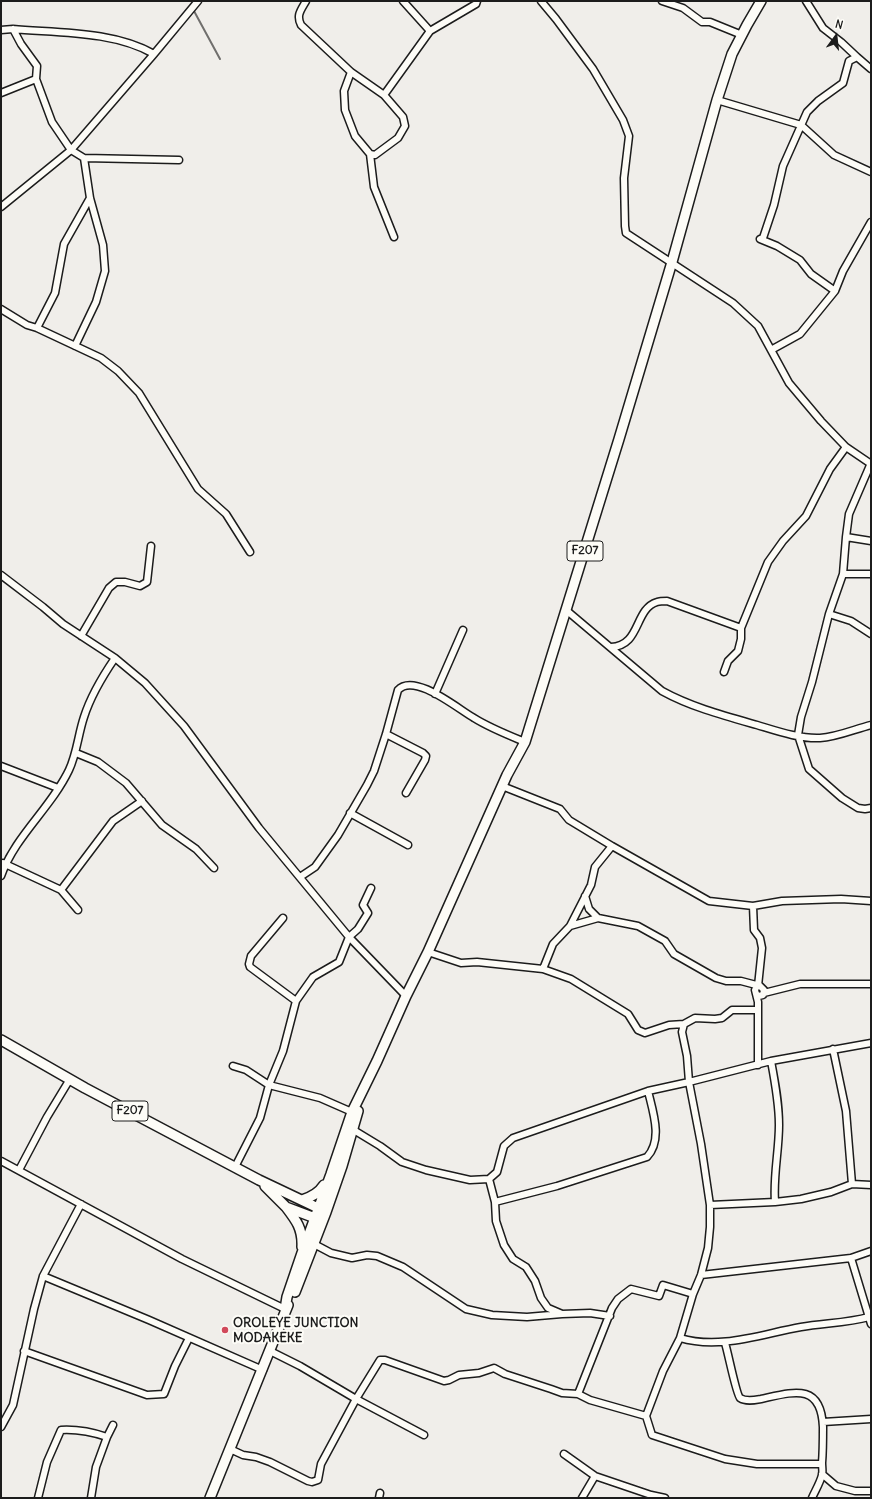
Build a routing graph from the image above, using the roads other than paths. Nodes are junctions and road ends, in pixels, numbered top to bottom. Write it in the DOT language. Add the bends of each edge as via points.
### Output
graph roads {
  1 [pos="198,1"];
  2 [pos="306,1"];
  3 [pos="403,1"];
  4 [pos="477,1"];
  5 [pos="540,1"];
  6 [pos="662,1"];
  7 [pos="761,1"];
  8 [pos="806,1"];
  9 [pos="13,29"];
  10 [pos="1,30"];
  11 [pos="430,31"];
  12 [pos="742,35"];
  13 [pos="154,54"];
  14 [pos="857,58"];
  15 [pos="871,69"];
  16 [pos="351,72"];
  17 [pos="36,79"];
  18 [pos="1,93"];
  19 [pos="384,95"];
  20 [pos="717,100"];
  21 [pos="801,125"];
  22 [pos="71,150"];
  23 [pos="370,154"];
  24 [pos="84,158"];
  25 [pos="179,160"];
  26 [pos="871,172"];
  27 [pos="90,198"];
  28 [pos="1,207"];
  29 [pos="871,222"];
  30 [pos="394,237"];
  31 [pos="672,262"];
  32 [pos="835,291"];
  33 [pos="1,309"];
  34 [pos="37,328"];
  35 [pos="75,346"];
  36 [pos="771,350"];
  37 [pos="846,447"];
  38 [pos="871,464"];
  39 [pos="846,537"];
  40 [pos="871,542"];
  41 [pos="151,546"];
  42 [pos="250,552"];
  43 [pos="843,574"];
  44 [pos="871,574"];
  45 [pos="1,575"];
  46 [pos="566,610"];
  47 [pos="829,614"];
  48 [pos="741,628"];
  49 [pos="463,630"];
  50 [pos="871,634"];
  51 [pos="81,636"];
  52 [pos="611,647"];
  53 [pos="115,658"];
  54 [pos="724,672"];
  55 [pos="435,694"];
  56 [pos="871,725"];
  57 [pos="386,734"];
  58 [pos="798,735"];
  59 [pos="525,742"];
  60 [pos="76,753"];
  61 [pos="1,766"];
  62 [pos="502,786"];
  63 [pos="58,788"];
  64 [pos="406,793"];
  65 [pos="142,801"];
  66 [pos="871,808"];
  67 [pos="350,813"];
  68 [pos="408,846"];
  69 [pos="612,846"];
  70 [pos="3,863"];
  71 [pos="214,868"];
  72 [pos="1,876"];
  73 [pos="300,877"];
  74 [pos="371,888"];
  75 [pos="61,890"];
  76 [pos="585,896"];
  77 [pos="871,901"];
  78 [pos="754,906"];
  79 [pos="78,910"];
  80 [pos="283,918"];
  81 [pos="598,918"];
  82 [pos="570,926"];
  83 [pos="349,937"];
  84 [pos="428,952"];
  85 [pos="543,969"];
  86 [pos="871,984"];
  87 [pos="759,989"];
  88 [pos="406,996"];
  89 [pos="296,1001"];
  90 [pos="757,1010"];
  91 [pos="684,1024"];
  92 [pos="1,1040"];
  93 [pos="871,1044"];
  94 [pos="832,1049"];
  95 [pos="771,1061"];
  96 [pos="758,1064"];
  97 [pos="233,1066"];
  98 [pos="70,1079"];
  99 [pos="689,1082"];
  100 [pos="269,1085"];
  101 [pos="365,1086"];
  102 [pos="648,1091"];
  103 [pos="352,1112"];
  104 [pos="352,1129"];
  105 [pos="1,1160"];
  106 [pos="235,1167"];
  107 [pos="19,1170"];
  108 [pos="331,1174"];
  109 [pos="489,1179"];
  110 [pos="259,1180"];
  111 [pos="852,1184"];
  112 [pos="871,1185"];
  113 [pos="302,1200"];
  114 [pos="495,1202"];
  115 [pos="775,1202"];
  116 [pos="81,1204"];
  117 [pos="710,1205"];
  118 [pos="286,1207"];
  119 [pos="320,1215"];
  120 [pos="314,1244"];
  121 [pos="871,1251"];
  122 [pos="302,1253"];
  123 [pos="851,1258"];
  124 [pos="701,1275"];
  125 [pos="43,1276"];
  126 [pos="693,1294"];
  127 [pos="286,1309"];
  128 [pos="562,1314"];
  129 [pos="610,1316"];
  130 [pos="868,1317"];
  131 [pos="871,1324"];
  132 [pos="189,1338"];
  133 [pos="680,1338"];
  134 [pos="725,1343"];
  135 [pos="270,1351"];
  136 [pos="24,1352"];
  137 [pos="263,1370"];
  138 [pos="578,1394"];
  139 [pos="356,1399"];
  140 [pos="646,1416"];
  141 [pos="871,1419"];
  142 [pos="823,1422"];
  143 [pos="114,1425"];
  144 [pos="1,1427"];
  145 [pos="424,1436"];
  146 [pos="107,1437"];
  147 [pos="230,1449"];
  148 [pos="564,1454"];
  149 [pos="822,1464"];
  150 [pos="822,1474"];
  151 [pos="595,1476"];
  152 [pos="871,1491"];
  153 [pos="650,1497"];
  154 [pos="38,1498"];
  155 [pos="91,1498"];
  156 [pos="210,1498"];
  157 [pos="582,1498"];
  158 [pos="665,1498"];
  159 [pos="812,1498"];
  1 -- 13 [label="street"];
  2 -- 16 [label="street" via="298,19"];
  3 -- 11 [label="street"];
  4 -- 11 [label="street"];
  5 -- 31 [label="street" via="593,69 623,120 629,136 624,178 626,233"];
  6 -- 12 [label="street" via="683,8 702,22 710,22"];
  7 -- 12 [label="main road, F207"];
  8 -- 14 [label="street" via="823,28"];
  9 -- 10 [label="street"];
  9 -- 13 [label="street" via="93,35 142,47"];
  9 -- 17 [label="street" via="36,66"];
  11 -- 19 [label="street"];
  12 -- 20 [label="main road, F207" via="732,54"];
  13 -- 22 [label="street"];
  14 -- 15 [label="street"];
  14 -- 21 [label="street" via="849,61 843,83 818,101 807,112"];
  16 -- 19 [label="street"];
  16 -- 23 [label="street" via="344,91 345,110 355,136"];
  17 -- 18 [label="street"];
  17 -- 22 [label="street" via="52,122"];
  19 -- 23 [label="street" via="403,117 405,126 398,138 375,155"];
  20 -- 21 [label="street"];
  20 -- 31 [label="main road, F207"];
  21 -- 26 [label="street" via="834,155"];
  21 -- 32 [label="street" via="783,166 774,205 763,238 760,239 800,260 811,274"];
  22 -- 24 [label="street"];
  22 -- 28 [label="street"];
  23 -- 30 [label="street" via="374,187"];
  24 -- 25 [label="street"];
  24 -- 27 [label="street"];
  27 -- 34 [label="street" via="64,244 55,293"];
  27 -- 35 [label="street" via="103,245 105,271 96,302"];
  29 -- 32 [label="street"];
  31 -- 36 [label="street" via="733,303 758,326"];
  31 -- 46 [label="main road, F207"];
  32 -- 36 [label="street" via="800,334"];
  33 -- 34 [label="street" via="27,325"];
  34 -- 35 [label="street"];
  35 -- 42 [label="street" via="113,366 139,393 198,489 226,514"];
  36 -- 37 [label="street" via="789,383"];
  37 -- 38 [label="street"];
  37 -- 48 [label="street" via="830,469 806,516 768,562"];
  38 -- 39 [label="street" via="849,514"];
  39 -- 40 [label="street"];
  39 -- 43 [label="street"];
  41 -- 51 [label="street" via="147,582 140,586 116,582 109,588"];
  43 -- 44 [label="street"];
  43 -- 47 [label="street"];
  45 -- 51 [label="street"];
  46 -- 52 [label="street"];
  46 -- 59 [label="main road, F207"];
  47 -- 50 [label="street" via="851,621"];
  47 -- 58 [label="street"];
  48 -- 52 [label="street" via="667,601 657,602 647,607 630,640 620,646"];
  48 -- 54 [label="street" via="738,651 728,661"];
  49 -- 55 [label="street"];
  51 -- 53 [label="street"];
  52 -- 58 [label="street" via="662,691 678,700"];
  53 -- 60 [label="street" via="90,699"];
  53 -- 73 [label="street" via="145,683 184,726 259,828"];
  55 -- 57 [label="street" via="416,685 402,686 398,690"];
  55 -- 59 [label="street" via="474,718"];
  56 -- 58 [label="street" via="827,737"];
  57 -- 64 [label="street" via="426,756"];
  57 -- 67 [label="street" via="374,771"];
  58 -- 66 [label="street" via="809,769 842,798 858,808"];
  59 -- 62 [label="main road, F207"];
  60 -- 63 [label="street"];
  60 -- 65 [label="street" via="98,762 126,783"];
  61 -- 63 [label="street"];
  62 -- 69 [label="street" via="560,809 569,820"];
  62 -- 84 [label="main road, F207"];
  63 -- 70 [label="street"];
  65 -- 71 [label="street" via="162,825 196,849"];
  65 -- 75 [label="street" via="113,821"];
  67 -- 68 [label="street"];
  67 -- 73 [label="street" via="338,835 314,867"];
  69 -- 76 [label="street" via="595,868"];
  69 -- 78 [label="street" via="709,901"];
  70 -- 72 [label="street"];
  70 -- 75 [label="street"];
  73 -- 83 [label="street"];
  74 -- 83 [label="street" via="363,905 368,913 358,929"];
  75 -- 79 [label="street"];
  76 -- 81 [label="street" via="589,909"];
  76 -- 82 [label="street"];
  77 -- 78 [label="street" via="840,898 782,901"];
  78 -- 87 [label="street" via="754,930 760,938 762,948"];
  80 -- 89 [label="street" via="251,956 249,964"];
  81 -- 82 [label="street"];
  81 -- 87 [label="street" via="638,926 665,941 674,954 716,978 741,981"];
  82 -- 85 [label="street" via="553,944"];
  83 -- 88 [label="street"];
  83 -- 89 [label="street" via="339,962 313,978"];
  84 -- 85 [label="street" via="461,963 477,962"];
  84 -- 88 [label="main road, F207"];
  85 -- 91 [label="street" via="571,979 618,1006 628,1014 638,1030 645,1033 669,1025"];
  86 -- 87 [label="street" via="800,984 780,990"];
  87 -- 90 [label="street"];
  88 -- 101 [label="main road, F207"];
  89 -- 100 [label="street" via="283,1051"];
  90 -- 91 [label="street" via="732,1010 722,1018 695,1018"];
  90 -- 96 [label="street"];
  91 -- 99 [label="street" via="682,1032"];
  92 -- 98 [label="main road, F207"];
  93 -- 94 [label="street"];
  94 -- 95 [label="street"];
  94 -- 111 [label="street" via="846,1111"];
  95 -- 96 [label="street"];
  95 -- 115 [label="street" via="779,1126"];
  96 -- 99 [label="street"];
  97 -- 100 [label="street" via="246,1070"];
  98 -- 106 [label="main road, F207"];
  98 -- 107 [label="street"];
  99 -- 102 [label="street"];
  99 -- 117 [label="street"];
  100 -- 103 [label="street" via="320,1098"];
  100 -- 106 [label="street" via="260,1118"];
  101 -- 103 [label="main road, F207"];
  101 -- 104 [label="main road, F207"];
  102 -- 109 [label="street" via="513,1138 504,1146 497,1172"];
  102 -- 114 [label="street" via="655,1136 652,1152 647,1158"];
  103 -- 108 [label="main road, F207"];
  104 -- 109 [label="street" via="402,1162 470,1180"];
  104 -- 119 [label="main road, F207" via="342,1166"];
  105 -- 107 [label="street"];
  106 -- 110 [label="main road, F207"];
  107 -- 116 [label="street"];
  108 -- 113 [label="main road" via="321,1190 312,1197"];
  108 -- 119 [label="main road, F207"];
  109 -- 114 [label="street"];
  110 -- 113 [label="main road, F207"];
  110 -- 118 [label="main road, F207"];
  111 -- 112 [label="street"];
  111 -- 115 [label="street" via="831,1192"];
  113 -- 119 [label="main road, F207"];
  114 -- 128 [label="street" via="496,1221 504,1245 513,1260 526,1267 548,1308"];
  115 -- 117 [label="street"];
  116 -- 125 [label="street"];
  116 -- 127 [label="street" via="182,1259"];
  117 -- 124 [label="street" via="708,1248"];
  118 -- 119 [label="main road, F207"];
  118 -- 122 [label="main road" via="297,1221 302,1234"];
  119 -- 120 [label="main road, F207"];
  119 -- 122 [label="main road, F207"];
  120 -- 127 [label="main road, F207"];
  120 -- 128 [label="street" via="331,1253 352,1258 377,1256 403,1267 466,1309 492,1315 528,1317"];
  121 -- 123 [label="street"];
  122 -- 127 [label="main road, F207" via="287,1297"];
  123 -- 124 [label="street"];
  123 -- 130 [label="street"];
  124 -- 126 [label="street"];
  125 -- 132 [label="street"];
  125 -- 136 [label="street"];
  126 -- 129 [label="street" via="663,1285 659,1296 631,1289 618,1299"];
  126 -- 133 [label="street"];
  127 -- 135 [label="main road, F207"];
  128 -- 129 [label="street" via="590,1313"];
  129 -- 138 [label="street"];
  130 -- 131 [label="street"];
  130 -- 134 [label="street" via="853,1322 801,1327"];
  132 -- 136 [label="street" via="164,1394 147,1395"];
  132 -- 137 [label="street"];
  133 -- 134 [label="street"];
  133 -- 140 [label="street" via="663,1371"];
  134 -- 142 [label="street" via="739,1397 755,1400 784,1394 810,1395 820,1406"];
  135 -- 137 [label="main road, F207"];
  135 -- 139 [label="street"];
  136 -- 144 [label="street" via="13,1405"];
  137 -- 147 [label="main road, F207"];
  138 -- 139 [label="street" via="562,1393 494,1368 459,1375 444,1381 380,1360"];
  138 -- 140 [label="street" via="590,1400"];
  139 -- 145 [label="street"];
  139 -- 147 [label="street" via="321,1464 318,1480 312,1482 270,1462"];
  140 -- 149 [label="street" via="652,1435 725,1459 757,1464"];
  141 -- 142 [label="street"];
  142 -- 149 [label="street"];
  143 -- 146 [label="street"];
  146 -- 154 [label="street" via="72,1429 61,1430 47,1462"];
  146 -- 155 [label="street" via="96,1467"];
  147 -- 156 [label="main road, F207"];
  148 -- 151 [label="street"];
  149 -- 150 [label="street"];
  150 -- 152 [label="street" via="836,1486 855,1491"];
  150 -- 159 [label="street"];
  151 -- 153 [label="street"];
  151 -- 157 [label="street"];
  153 -- 158 [label="street"];
}
